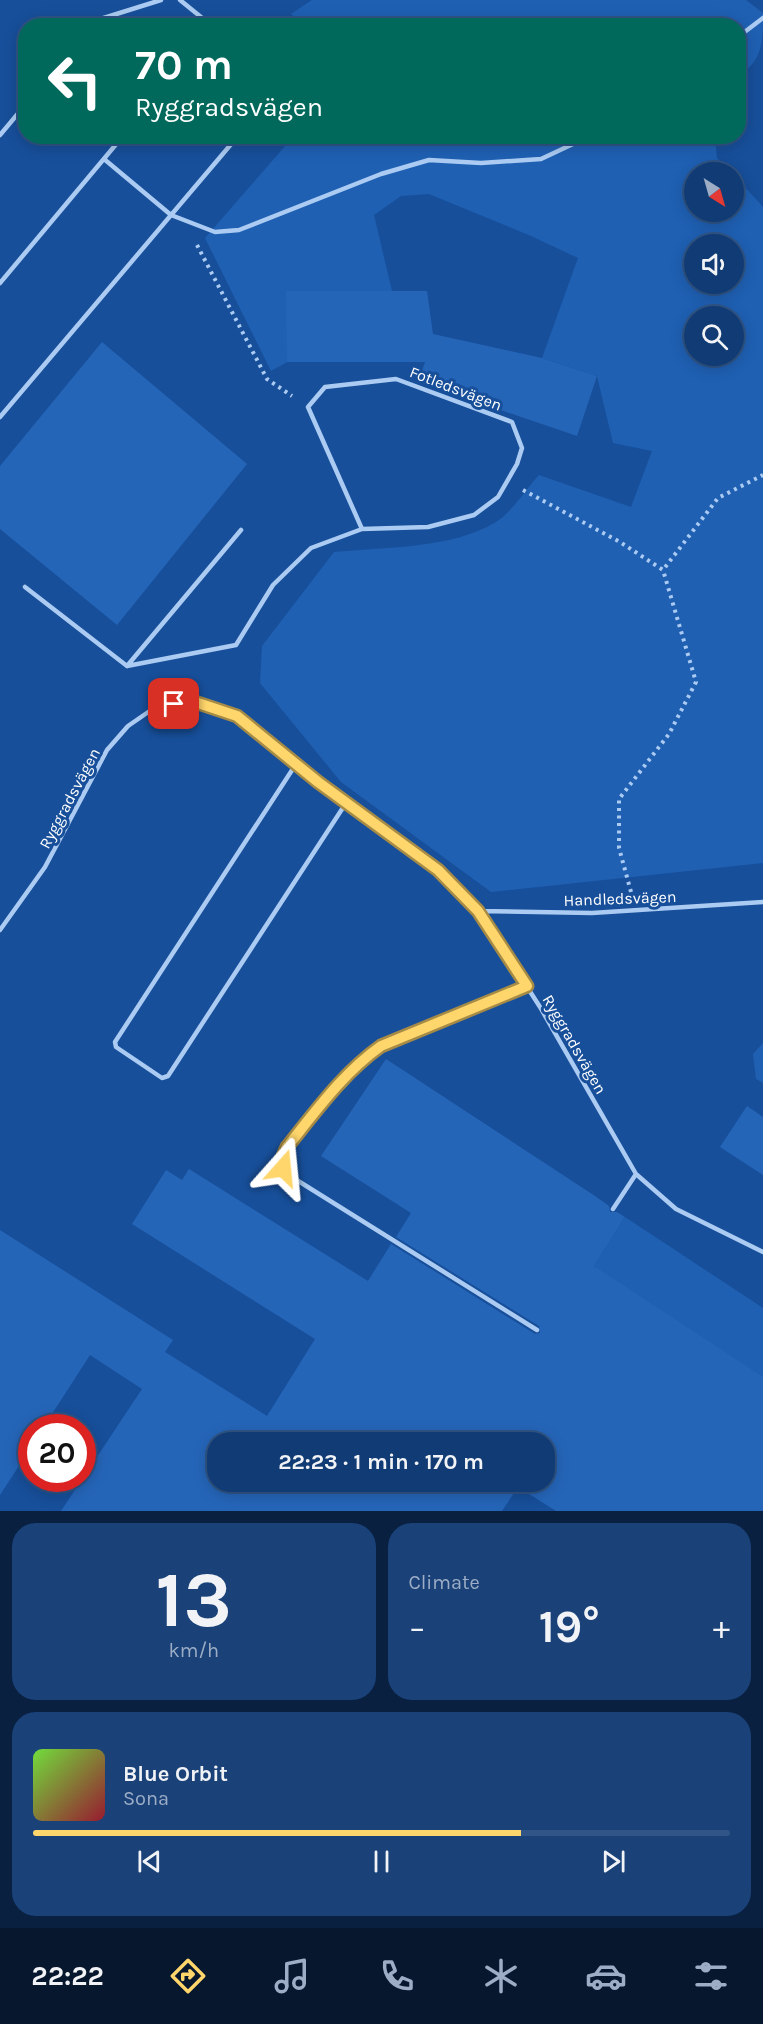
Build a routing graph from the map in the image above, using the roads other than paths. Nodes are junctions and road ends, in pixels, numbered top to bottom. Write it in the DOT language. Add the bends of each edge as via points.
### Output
graph roads {
  1 [pos="161,0"];
  2 [pos="180,0"];
  3 [pos="104,18"];
  4 [pos="202,18"];
  5 [pos="763,18"];
  6 [pos="746,31"];
  7 [pos="18,114"];
  8 [pos="0,135"];
  9 [pos="116,144"];
  10 [pos="231,144"];
  11 [pos="573,144"];
  12 [pos="104,159"];
  13 [pos="171,215"];
  14 [pos="0,283"];
  15 [pos="0,417"];
  16 [pos="362,528"];
  17 [pos="241,530"];
  18 [pos="25,587"];
  19 [pos="127,666"];
  20 [pos="296,764"];
  21 [pos="346,803"];
  22 [pos="763,902"];
  23 [pos="478,911"];
  24 [pos="0,930"];
  25 [pos="527,986"];
  26 [pos="636,1174"];
  27 [pos="613,1209"];
  28 [pos="763,1252"];
  29 [pos="537,1330"];
  1 -- 3 [label="lane"];
  2 -- 4 [label="lane"];
  5 -- 6 [label="lane"];
  7 -- 8 [label="lane"];
  9 -- 12 [label="lane"];
  10 -- 13 [label="lane"];
  11 -- 13 [label="lane" via="541,159 481,163 429,160 381,174 239,230 215,232"];
  12 -- 13 [label="lane"];
  12 -- 14 [label="lane"];
  13 -- 15 [label="lane"];
  16 -- 16 [label="lane, Fotledsvägen" via="308,407 324,387 396,379 512,422 522,448 517,464 498,497 474,515 428,527"];
  16 -- 19 [label="lane, Fotledsvägen" via="311,548 273,585 236,645"];
  17 -- 19 [label="lane"];
  18 -- 19 [label="lane"];
  20 -- 21 [label="lane, Ryggradsvägen"];
  20 -- 21 [label="lane" via="115,1042 116,1047 162,1078 168,1076"];
  20 -- 24 [label="lane, Ryggradsvägen" via="237,716 192,701 157,706 128,726 107,750 45,867"];
  21 -- 23 [label="lane, Ryggradsvägen" via="438,870"];
  22 -- 23 [label="lane, Handledsvägen" via="592,913"];
  23 -- 25 [label="lane, Ryggradsvägen"];
  25 -- 26 [label="lane, Ryggradsvägen"];
  25 -- 29 [label="lane" via="374,1050 344,1077 287,1147 281,1161 287,1174"];
  26 -- 27 [label="lane"];
  26 -- 28 [label="lane, Ryggradsvägen" via="676,1209"];
}
